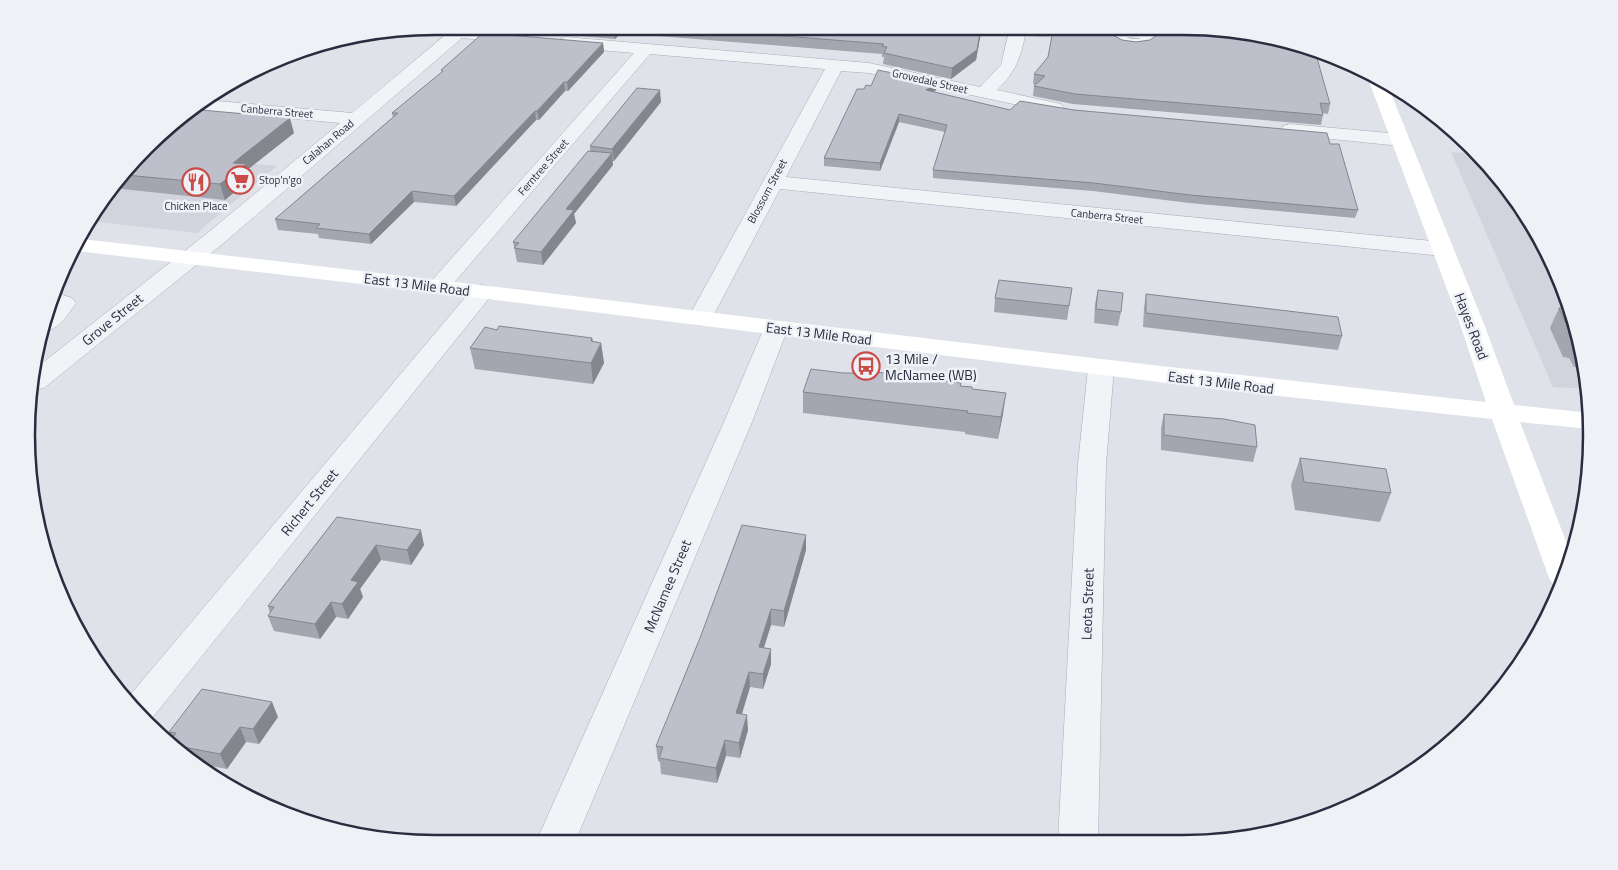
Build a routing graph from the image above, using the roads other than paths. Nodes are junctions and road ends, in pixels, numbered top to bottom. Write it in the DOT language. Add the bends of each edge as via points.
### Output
graph roads {
  1 [pos="456,35"];
  2 [pos="501,35"];
  3 [pos="1017,35"];
  4 [pos="1103,35"];
  5 [pos="1115,36"];
  6 [pos="532,39"];
  7 [pos="551,41"];
  8 [pos="646,49"];
  9 [pos="836,64"];
  10 [pos="1380,87"];
  11 [pos="983,93"];
  12 [pos="208,106"];
  13 [pos="1073,111"];
  14 [pos="356,118"];
  15 [pos="1277,129"];
  16 [pos="1400,140"];
  17 [pos="772,182"];
  18 [pos="83,246"];
  19 [pos="1442,249"];
  20 [pos="190,258"];
  21 [pos="439,286"];
  22 [pos="482,292"];
  23 [pos="59,301"];
  24 [pos="53,317"];
  25 [pos="700,318"];
  26 [pos="776,328"];
  27 [pos="1101,368"];
  28 [pos="39,379"];
  29 [pos="1504,413"];
  30 [pos="1582,420"];
  31 [pos="1561,567"];
  32 [pos="141,707"];
  33 [pos="559,835"];
  34 [pos="1078,835"];
  1 -- 14 [label="street, Calahan Road"];
  2 -- 6 [label="street"];
  3 -- 11 [label="street" via="1011,64"];
  4 -- 5 [label="street"];
  7 -- 8 [label="street, Grovedale Street"];
  8 -- 9 [label="street, Grovedale Street"];
  8 -- 21 [label="street, Ferntree Street"];
  9 -- 11 [label="street, Grovedale Street"];
  9 -- 17 [label="street, Blossom Street"];
  10 -- 16 [label="main road, Hayes Road"];
  11 -- 13 [label="street, Grovedale Street"];
  12 -- 14 [label="street, Canberra Street"];
  14 -- 20 [label="street, Calahan Road"];
  15 -- 16 [label="street"];
  16 -- 19 [label="main road, Hayes Road"];
  17 -- 19 [label="street, Canberra Street"];
  17 -- 25 [label="street, Blossom Street"];
  18 -- 20 [label="main road, East 13 Mile Road"];
  19 -- 29 [label="main road, Hayes Road"];
  20 -- 21 [label="main road, East 13 Mile Road"];
  20 -- 28 [label="street, Grove Street"];
  21 -- 22 [label="main road, East 13 Mile Road"];
  22 -- 25 [label="main road, East 13 Mile Road"];
  22 -- 32 [label="street, Richert Street"];
  23 -- 24 [label="street" via="63,308"];
  25 -- 26 [label="main road, East 13 Mile Road"];
  26 -- 27 [label="main road, East 13 Mile Road"];
  26 -- 33 [label="street, McNamee Street"];
  27 -- 29 [label="main road, East 13 Mile Road"];
  27 -- 34 [label="street, Leota Street" via="1092,464"];
  29 -- 30 [label="main road, East 13 Mile Road"];
  29 -- 31 [label="main road, Hayes Road"];
}
